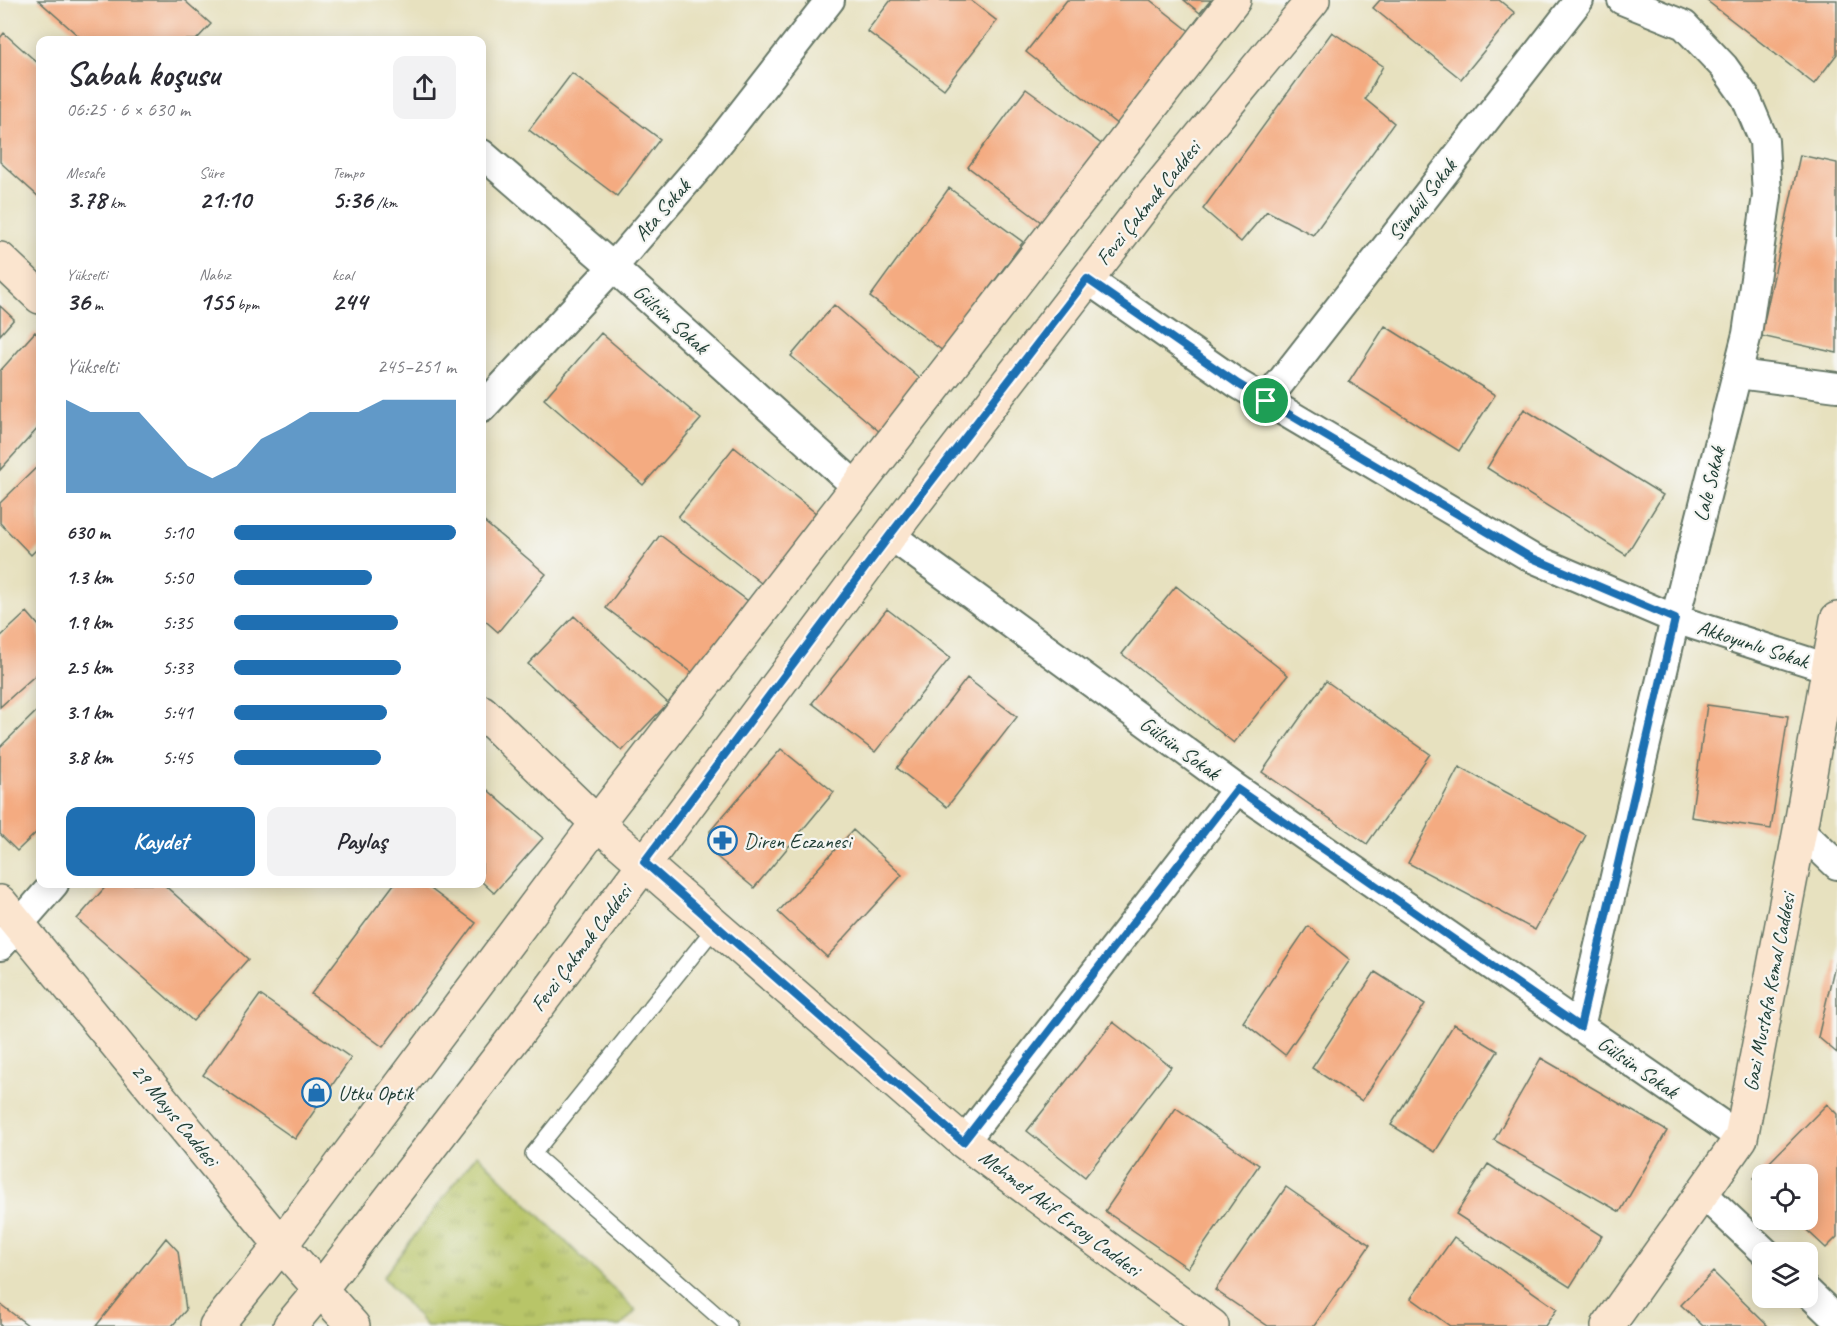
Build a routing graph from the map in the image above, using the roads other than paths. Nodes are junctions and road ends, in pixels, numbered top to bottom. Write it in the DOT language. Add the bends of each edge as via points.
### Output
graph roads {
  1 [pos="830,0"];
  2 [pos="1234,0"];
  3 [pos="1313,0"];
  4 [pos="1579,0"];
  5 [pos="1622,0"];
  6 [pos="486,157"];
  7 [pos="0,259"];
  8 [pos="613,267"];
  9 [pos="1087,279"];
  10 [pos="36,293"];
  11 [pos="1738,374"];
  12 [pos="1837,387"];
  13 [pos="1266,401"];
  14 [pos="486,404"];
  15 [pos="857,487"];
  16 [pos="890,535"];
  17 [pos="1675,619"];
  18 [pos="1837,619"];
  19 [pos="1828,668"];
  20 [pos="486,716"];
  21 [pos="1237,789"];
  22 [pos="597,823"];
  23 [pos="1800,830"];
  24 [pos="644,862"];
  25 [pos="1837,865"];
  26 [pos="49,888"];
  27 [pos="6,924"];
  28 [pos="717,926"];
  29 [pos="1580,1027"];
  30 [pos="1741,1138"];
  31 [pos="963,1142"];
  32 [pos="1702,1193"];
  33 [pos="1754,1242"];
  34 [pos="281,1245"];
  35 [pos="320,1290"];
  36 [pos="1818,1302"];
  37 [pos="1837,1320"];
  38 [pos="216,1326"];
  39 [pos="290,1326"];
  40 [pos="352,1326"];
  41 [pos="729,1326"];
  42 [pos="1212,1326"];
  43 [pos="1608,1326"];
  1 -- 8 [label="street, Ata Sokak" via="706,159"];
  2 -- 15 [label="main road"];
  3 -- 9 [label="main road, Fevzi Çakmak Caddesi"];
  4 -- 13 [label="street, Sümbül Sokak"];
  5 -- 11 [label="street, Lale Sokak" via="1684,25 1724,67 1746,98 1764,141 1767,196 1748,334"];
  6 -- 8 [label="street, Gülsün Sokak"];
  7 -- 10 [label="main road"];
  8 -- 14 [label="street, Ata Sokak"];
  8 -- 15 [label="street, Gülsün Sokak"];
  9 -- 13 [label="street, Akkoyunlu Sokak"];
  9 -- 16 [label="main road, Fevzi Çakmak Caddesi"];
  11 -- 12 [label="street"];
  11 -- 17 [label="street, Lale Sokak"];
  13 -- 17 [label="street, Akkoyunlu Sokak" via="1530,557"];
  15 -- 22 [label="main road"];
  16 -- 21 [label="street, Gülsün Sokak"];
  16 -- 24 [label="main road, Fevzi Çakmak Caddesi"];
  17 -- 19 [label="street, Akkoyunlu Sokak"];
  17 -- 29 [label="street, Lale Sokak"];
  18 -- 19 [label="main road, Gazi Mustafa Kemal Caddesi"];
  19 -- 23 [label="main road, Gazi Mustafa Kemal Caddesi"];
  20 -- 22 [label="main road, Mehmet Akif Ersoy Caddesi"];
  21 -- 29 [label="street, Gülsün Sokak"];
  21 -- 31 [label="street"];
  22 -- 24 [label="main road, Mehmet Akif Ersoy Caddesi"];
  22 -- 34 [label="main road"];
  23 -- 25 [label="street"];
  23 -- 30 [label="main road, Gazi Mustafa Kemal Caddesi"];
  24 -- 28 [label="main road, Mehmet Akif Ersoy Caddesi"];
  24 -- 35 [label="main road, Fevzi Çakmak Caddesi"];
  26 -- 27 [label="street"];
  27 -- 34 [label="main road, 29 Mayıs Caddesi"];
  28 -- 31 [label="main road, Mehmet Akif Ersoy Caddesi"];
  28 -- 41 [label="lane" via="533,1154"];
  29 -- 30 [label="street, Gülsün Sokak"];
  30 -- 32 [label="main road, Gazi Mustafa Kemal Caddesi"];
  31 -- 42 [label="main road, Mehmet Akif Ersoy Caddesi"];
  32 -- 33 [label="street"];
  32 -- 43 [label="main road, Gazi Mustafa Kemal Caddesi"];
  34 -- 35 [label="main road, 29 Mayıs Caddesi"];
  34 -- 38 [label="main road"];
  35 -- 39 [label="main road, Fevzi Çakmak Caddesi"];
  35 -- 40 [label="main road, 29 Mayıs Caddesi"];
  36 -- 37 [label="street"];
}
